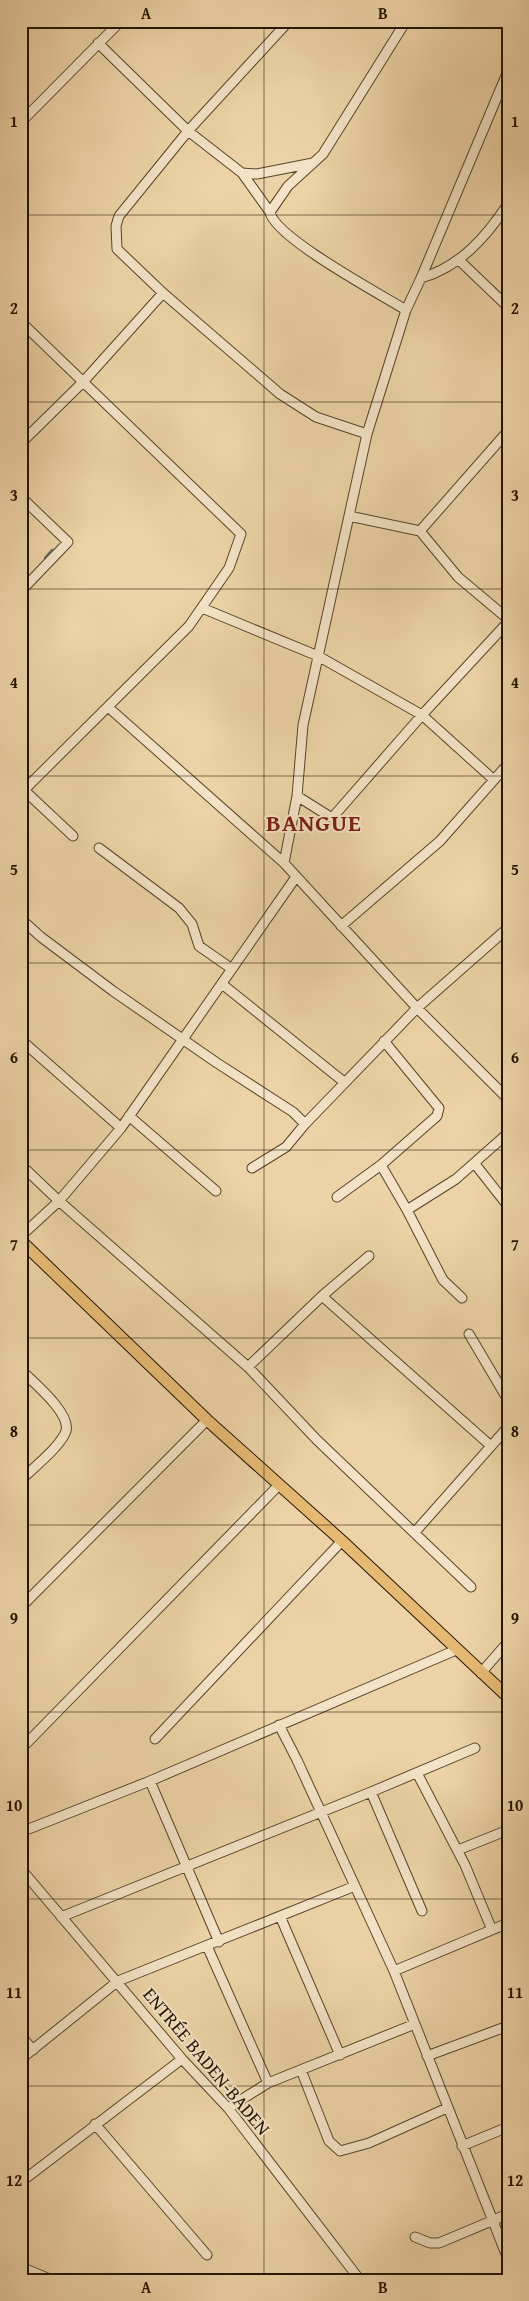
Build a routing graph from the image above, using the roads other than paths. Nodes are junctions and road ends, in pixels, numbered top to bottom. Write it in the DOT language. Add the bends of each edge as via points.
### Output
graph roads {
  1 [pos="121,21"];
  2 [pos="289,21"];
  3 [pos="406,21"];
  4 [pos="98,43"];
  5 [pos="508,71"];
  6 [pos="21,122"];
  7 [pos="188,131"];
  8 [pos="314,163"];
  9 [pos="242,173"];
  10 [pos="508,204"];
  11 [pos="270,212"];
  12 [pos="459,260"];
  13 [pos="422,278"];
  14 [pos="163,293"];
  15 [pos="508,307"];
  16 [pos="406,310"];
  17 [pos="21,322"];
  18 [pos="83,382"];
  19 [pos="508,431"];
  20 [pos="367,434"];
  21 [pos="21,443"];
  22 [pos="21,497"];
  23 [pos="349,516"];
  24 [pos="420,532"];
  25 [pos="21,591"];
  26 [pos="202,608"];
  27 [pos="508,620"];
  28 [pos="318,656"];
  29 [pos="108,707"];
  30 [pos="422,715"];
  31 [pos="508,764"];
  32 [pos="494,780"];
  33 [pos="23,792"];
  34 [pos="297,796"];
  35 [pos="73,836"];
  36 [pos="99,848"];
  37 [pos="284,863"];
  38 [pos="296,877"];
  39 [pos="21,919"];
  40 [pos="341,926"];
  41 [pos="508,928"];
  42 [pos="232,969"];
  43 [pos="222,984"];
  44 [pos="416,1008"];
  45 [pos="183,1039"];
  46 [pos="21,1040"];
  47 [pos="384,1041"];
  48 [pos="344,1082"];
  49 [pos="508,1098"];
  50 [pos="129,1116"];
  51 [pos="305,1124"];
  52 [pos="120,1128"];
  53 [pos="508,1133"];
  54 [pos="474,1164"];
  55 [pos="21,1165"];
  56 [pos="380,1165"];
  57 [pos="252,1168"];
  58 [pos="216,1191"];
  59 [pos="337,1197"];
  60 [pos="59,1201"];
  61 [pos="508,1206"];
  62 [pos="407,1210"];
  63 [pos="21,1236"];
  64 [pos="21,1242"];
  65 [pos="368,1256"];
  66 [pos="322,1296"];
  67 [pos="462,1298"];
  68 [pos="469,1334"];
  69 [pos="248,1367"];
  70 [pos="21,1370"];
  71 [pos="508,1400"];
  72 [pos="207,1420"];
  73 [pos="508,1427"];
  74 [pos="491,1446"];
  75 [pos="21,1480"];
  76 [pos="278,1485"];
  77 [pos="415,1532"];
  78 [pos="342,1541"];
  79 [pos="471,1587"];
  80 [pos="21,1606"];
  81 [pos="508,1642"];
  82 [pos="456,1650"];
  83 [pos="481,1673"];
  84 [pos="508,1698"];
  85 [pos="280,1726"];
  86 [pos="155,1739"];
  87 [pos="475,1748"];
  88 [pos="21,1749"];
  89 [pos="417,1773"];
  90 [pos="150,1781"];
  91 [pos="371,1792"];
  92 [pos="320,1812"];
  93 [pos="508,1830"];
  94 [pos="21,1832"];
  95 [pos="458,1850"];
  96 [pos="187,1867"];
  97 [pos="21,1869"];
  98 [pos="355,1886"];
  99 [pos="422,1911"];
  100 [pos="280,1916"];
  101 [pos="61,1917"];
  102 [pos="508,1924"];
  103 [pos="492,1930"];
  104 [pos="219,1942"];
  105 [pos="206,1946"];
  106 [pos="394,1971"];
  107 [pos="118,1981"];
  108 [pos="415,2024"];
  109 [pos="508,2026"];
  110 [pos="21,2036"];
  111 [pos="33,2050"];
  112 [pos="340,2054"];
  113 [pos="427,2056"];
  114 [pos="21,2059"];
  115 [pos="182,2059"];
  116 [pos="301,2070"];
  117 [pos="268,2083"];
  118 [pos="228,2108"];
  119 [pos="447,2108"];
  120 [pos="95,2124"];
  121 [pos="508,2127"];
  122 [pos="462,2146"];
  123 [pos="21,2182"];
  124 [pos="508,2214"];
  125 [pos="491,2221"];
  126 [pos="415,2238"];
  127 [pos="207,2255"];
  128 [pos="508,2259"];
  129 [pos="21,2267"];
  130 [pos="52,2280"];
  131 [pos="360,2280"];
  1 -- 4 [label="street"];
  2 -- 7 [label="street"];
  3 -- 8 [label="street" via="324,154"];
  4 -- 6 [label="street"];
  4 -- 7 [label="street"];
  5 -- 13 [label="street"];
  7 -- 9 [label="street"];
  7 -- 14 [label="street" via="119,216 116,226 117,249"];
  8 -- 9 [label="street" via="257,174"];
  8 -- 11 [label="street" via="288,186"];
  9 -- 11 [label="street"];
  10 -- 12 [label="street" via="493,227"];
  11 -- 16 [label="street" via="275,224 293,240"];
  12 -- 13 [label="street" via="441,272"];
  12 -- 15 [label="street"];
  13 -- 16 [label="street"];
  14 -- 18 [label="street"];
  14 -- 20 [label="street" via="280,394 316,417"];
  16 -- 20 [label="street"];
  17 -- 18 [label="street"];
  18 -- 21 [label="street"];
  18 -- 26 [label="street" via="242,534 228,568"];
  19 -- 24 [label="street"];
  20 -- 23 [label="street"];
  22 -- 25 [label="street" via="68,542"];
  23 -- 24 [label="street"];
  23 -- 28 [label="street"];
  24 -- 27 [label="street" via="458,576"];
  26 -- 28 [label="street"];
  26 -- 29 [label="street"];
  27 -- 30 [label="street"];
  28 -- 30 [label="street"];
  28 -- 34 [label="street" via="302,726"];
  29 -- 33 [label="street"];
  29 -- 37 [label="street"];
  30 -- 32 [label="street"];
  30 -- 34 [label="street" via="332,818"];
  31 -- 32 [label="street"];
  32 -- 40 [label="street" via="440,841"];
  33 -- 35 [label="street"];
  34 -- 37 [label="street"];
  36 -- 42 [label="street" via="179,908 192,924 199,946"];
  37 -- 38 [label="street"];
  38 -- 40 [label="street"];
  38 -- 42 [label="street"];
  39 -- 45 [label="street" via="76,964"];
  40 -- 44 [label="street"];
  41 -- 44 [label="street"];
  42 -- 43 [label="street"];
  43 -- 45 [label="street"];
  43 -- 48 [label="street"];
  44 -- 47 [label="street"];
  44 -- 49 [label="street"];
  45 -- 50 [label="street"];
  45 -- 51 [label="street" via="293,1112"];
  46 -- 52 [label="street"];
  47 -- 48 [label="street"];
  47 -- 56 [label="street" via="439,1111"];
  48 -- 51 [label="street"];
  50 -- 52 [label="street"];
  50 -- 58 [label="street"];
  51 -- 57 [label="street" via="286,1147"];
  52 -- 60 [label="street"];
  53 -- 54 [label="street"];
  54 -- 61 [label="street"];
  54 -- 62 [label="street"];
  55 -- 60 [label="street"];
  56 -- 59 [label="street"];
  56 -- 62 [label="street"];
  60 -- 63 [label="street"];
  60 -- 69 [label="street"];
  62 -- 67 [label="street" via="443,1280"];
  64 -- 72 [label="main road"];
  65 -- 66 [label="street"];
  66 -- 69 [label="street"];
  66 -- 74 [label="street"];
  68 -- 71 [label="street"];
  69 -- 77 [label="street" via="317,1440"];
  70 -- 75 [label="street" via="66,1420 66,1430 60,1440"];
  72 -- 76 [label="main road"];
  72 -- 80 [label="street"];
  73 -- 74 [label="street"];
  74 -- 77 [label="street"];
  76 -- 78 [label="main road"];
  76 -- 88 [label="street"];
  77 -- 79 [label="street"];
  78 -- 82 [label="main road"];
  78 -- 86 [label="street"];
  81 -- 83 [label="street"];
  82 -- 83 [label="main road"];
  82 -- 85 [label="street"];
  83 -- 84 [label="main road"];
  85 -- 90 [label="street"];
  85 -- 92 [label="street"];
  87 -- 89 [label="street"];
  89 -- 91 [label="street"];
  89 -- 95 [label="street"];
  90 -- 94 [label="street"];
  90 -- 96 [label="street"];
  91 -- 92 [label="street"];
  91 -- 99 [label="street"];
  92 -- 96 [label="street"];
  92 -- 98 [label="street"];
  93 -- 95 [label="street"];
  95 -- 103 [label="street"];
  96 -- 101 [label="street"];
  96 -- 104 [label="street"];
  97 -- 101 [label="street, ENTRÉE BADEN-BADEN"];
  98 -- 100 [label="street"];
  98 -- 106 [label="street"];
  100 -- 104 [label="street"];
  100 -- 112 [label="street"];
  101 -- 107 [label="street, ENTRÉE BADEN-BADEN"];
  102 -- 103 [label="street"];
  103 -- 106 [label="street"];
  104 -- 105 [label="street"];
  105 -- 107 [label="street"];
  105 -- 117 [label="street"];
  106 -- 108 [label="street"];
  107 -- 111 [label="street"];
  107 -- 115 [label="street, ENTRÉE BADEN-BADEN"];
  108 -- 112 [label="street"];
  108 -- 113 [label="street"];
  109 -- 113 [label="street"];
  110 -- 111 [label="street"];
  111 -- 114 [label="street"];
  112 -- 116 [label="street"];
  113 -- 119 [label="street"];
  115 -- 118 [label="street, ENTRÉE BADEN-BADEN"];
  115 -- 120 [label="street"];
  116 -- 117 [label="street"];
  116 -- 119 [label="street" via="329,2141 340,2151 369,2143"];
  117 -- 118 [label="street"];
  118 -- 131 [label="street, ENTRÉE BADEN-BADEN"];
  119 -- 122 [label="street"];
  120 -- 123 [label="street"];
  120 -- 127 [label="street"];
  121 -- 122 [label="street"];
  122 -- 125 [label="street"];
  124 -- 125 [label="street"];
  125 -- 126 [label="street" via="439,2243"];
  125 -- 128 [label="street"];
  129 -- 130 [label="street"];
}
